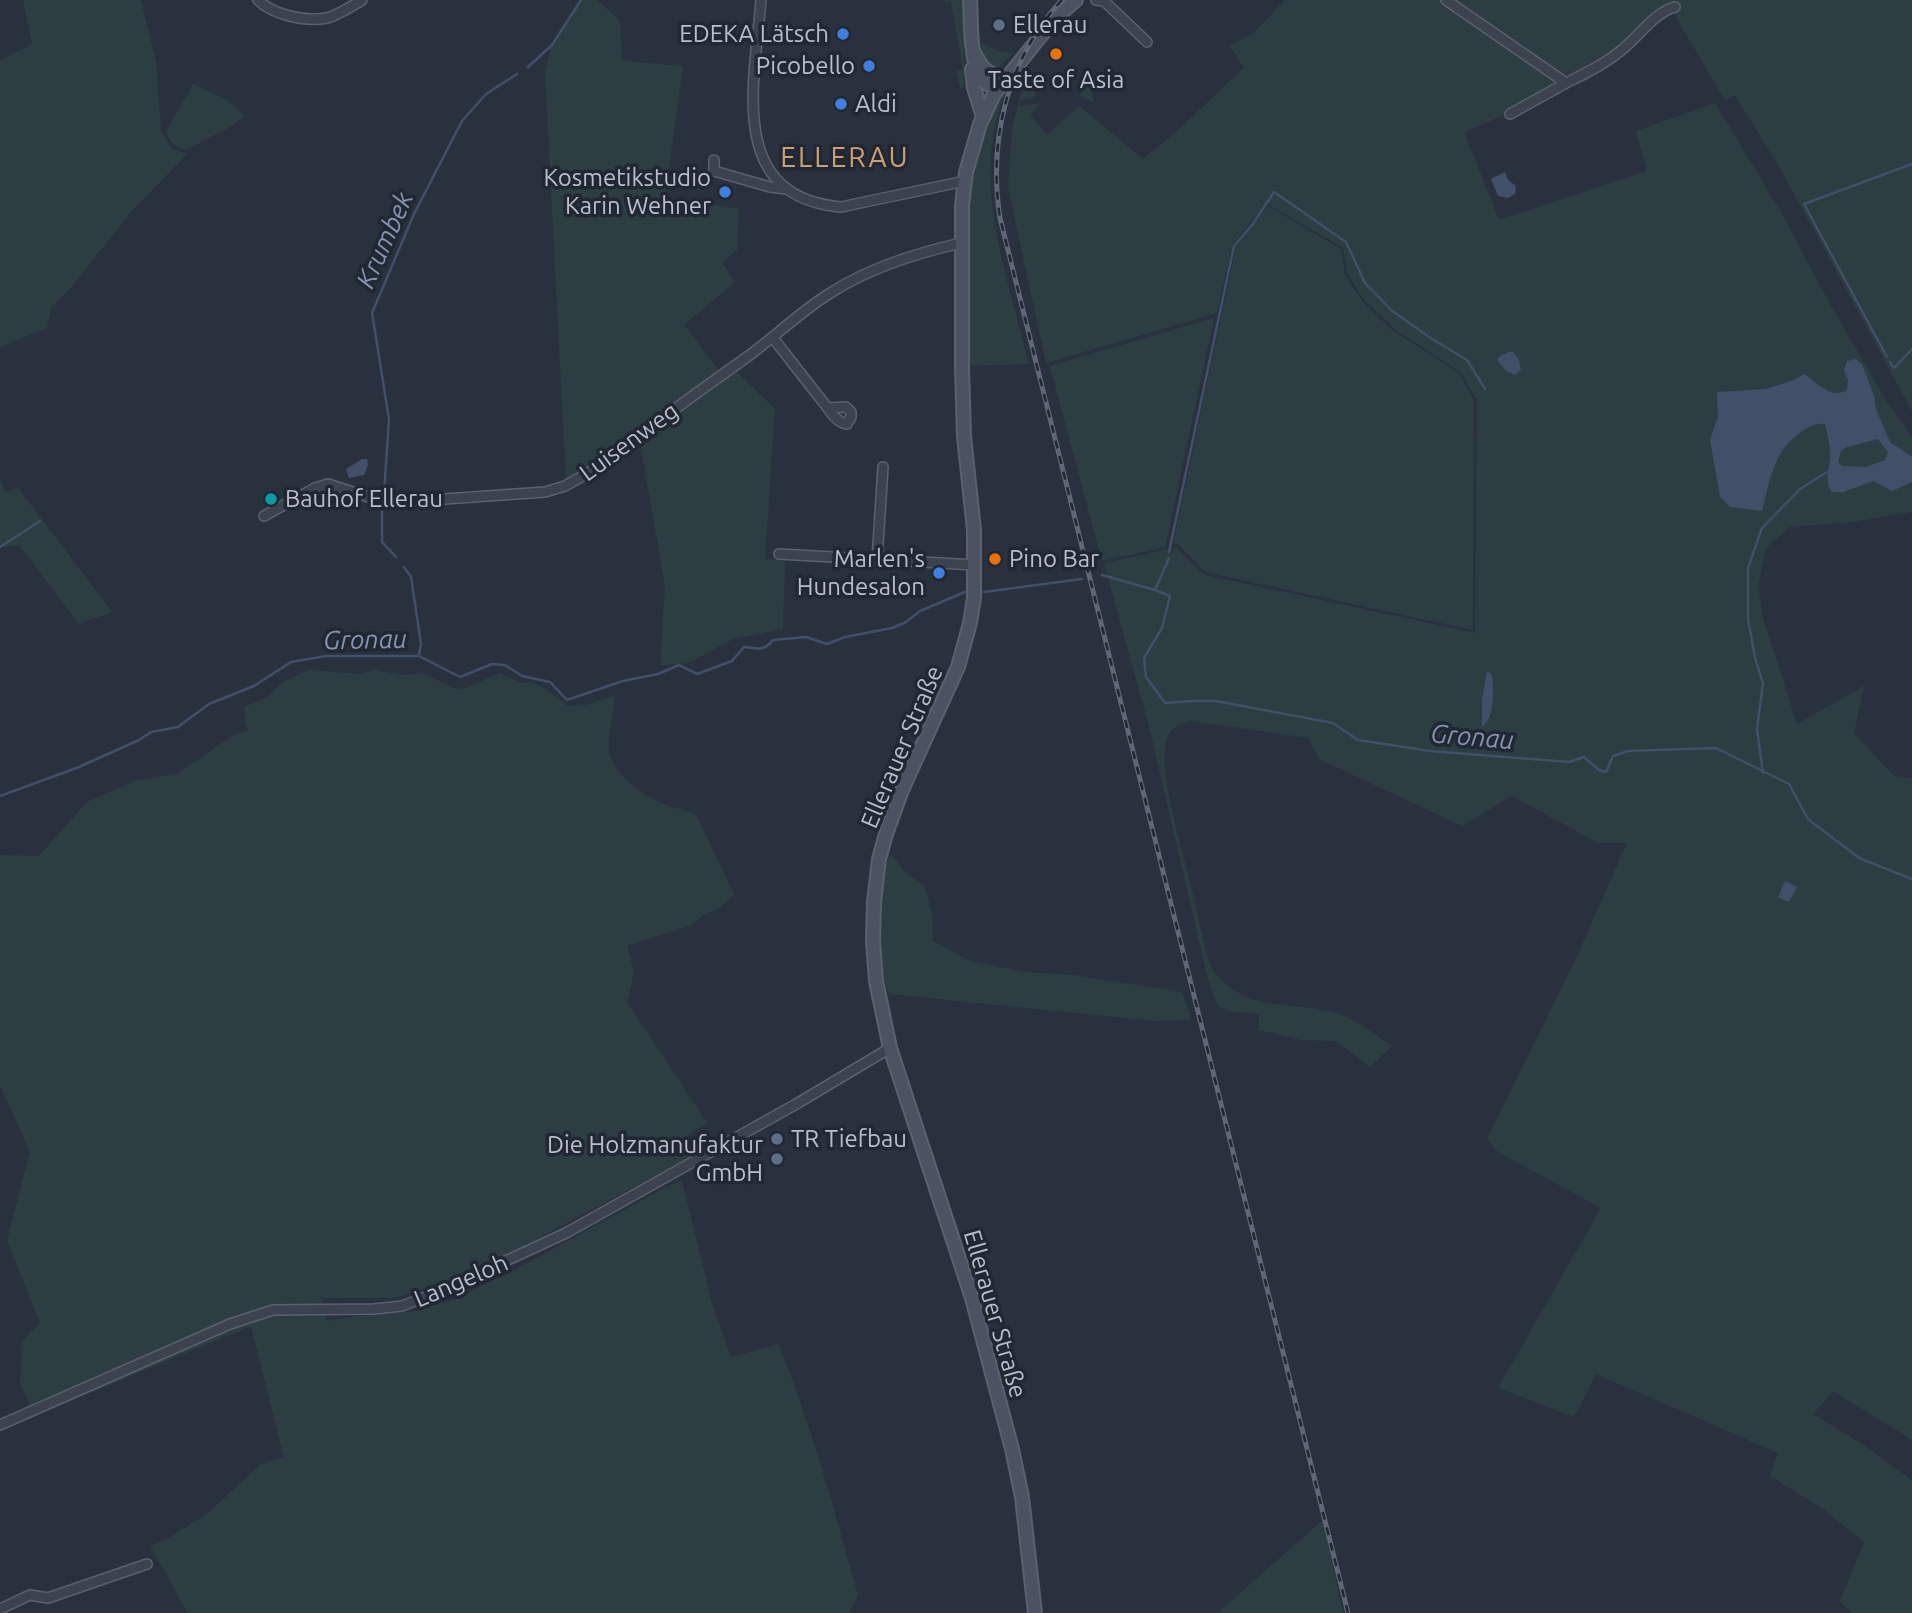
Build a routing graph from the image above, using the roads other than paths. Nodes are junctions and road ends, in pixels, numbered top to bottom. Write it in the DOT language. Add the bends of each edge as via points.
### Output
graph roads {
  1 [pos="258,0"];
  2 [pos="362,0"];
  3 [pos="761,0"];
  4 [pos="970,0"];
  5 [pos="1076,0"];
  6 [pos="1096,0"];
  7 [pos="1446,0"];
  8 [pos="1675,7"];
  9 [pos="1147,42"];
  10 [pos="974,51"];
  11 [pos="1566,83"];
  12 [pos="997,85"];
  13 [pos="1510,114"];
  14 [pos="983,117"];
  15 [pos="714,160"];
  16 [pos="965,181"];
  17 [pos="786,189"];
  18 [pos="961,243"];
  19 [pos="774,338"];
  20 [pos="828,408"];
  21 [pos="883,467"];
  22 [pos="264,516"];
  23 [pos="779,554"];
  24 [pos="877,560"];
  25 [pos="975,565"];
  26 [pos="890,1048"];
  27 [pos="0,1424"];
  28 [pos="147,1564"];
  29 [pos="0,1609"];
  30 [pos="1035,1613"];
  1 -- 2 [label="street" via="293,18 327,18"];
  3 -- 17 [label="street" via="755,137 760,156"];
  4 -- 10 [label="main road"];
  5 -- 12 [label="main road, Ellerauer Straße"];
  6 -- 9 [label="street" via="1104,1"];
  7 -- 11 [label="street"];
  8 -- 11 [label="street" via="1663,10 1622,50"];
  10 -- 12 [label="main road" via="978,76"];
  10 -- 14 [label="main road" via="972,81"];
  11 -- 13 [label="street"];
  12 -- 14 [label="main road, Ellerauer Straße"];
  14 -- 16 [label="main road, Ellerauer Straße"];
  15 -- 17 [label="street" via="714,171"];
  16 -- 17 [label="street" via="841,207 823,205"];
  16 -- 18 [label="main road, Ellerauer Straße"];
  18 -- 19 [label="street, Luisenweg" via="858,277 810,306"];
  18 -- 25 [label="main road, Ellerauer Straße" via="964,436"];
  19 -- 20 [label="street"];
  19 -- 22 [label="street, Luisenweg" via="565,486 545,492 387,503 328,484"];
  21 -- 24 [label="street"];
  23 -- 24 [label="street"];
  24 -- 25 [label="street"];
  25 -- 26 [label="main road, Ellerauer Straße" via="970,623 958,667 902,789 880,859 873,942"];
  26 -- 27 [label="street, Langeloh" via="566,1233 443,1290 402,1306 273,1310 230,1324"];
  26 -- 30 [label="main road, Ellerauer Straße" via="982,1332 1022,1497"];
  28 -- 29 [label="street" via="48,1598 30,1595"];
}
